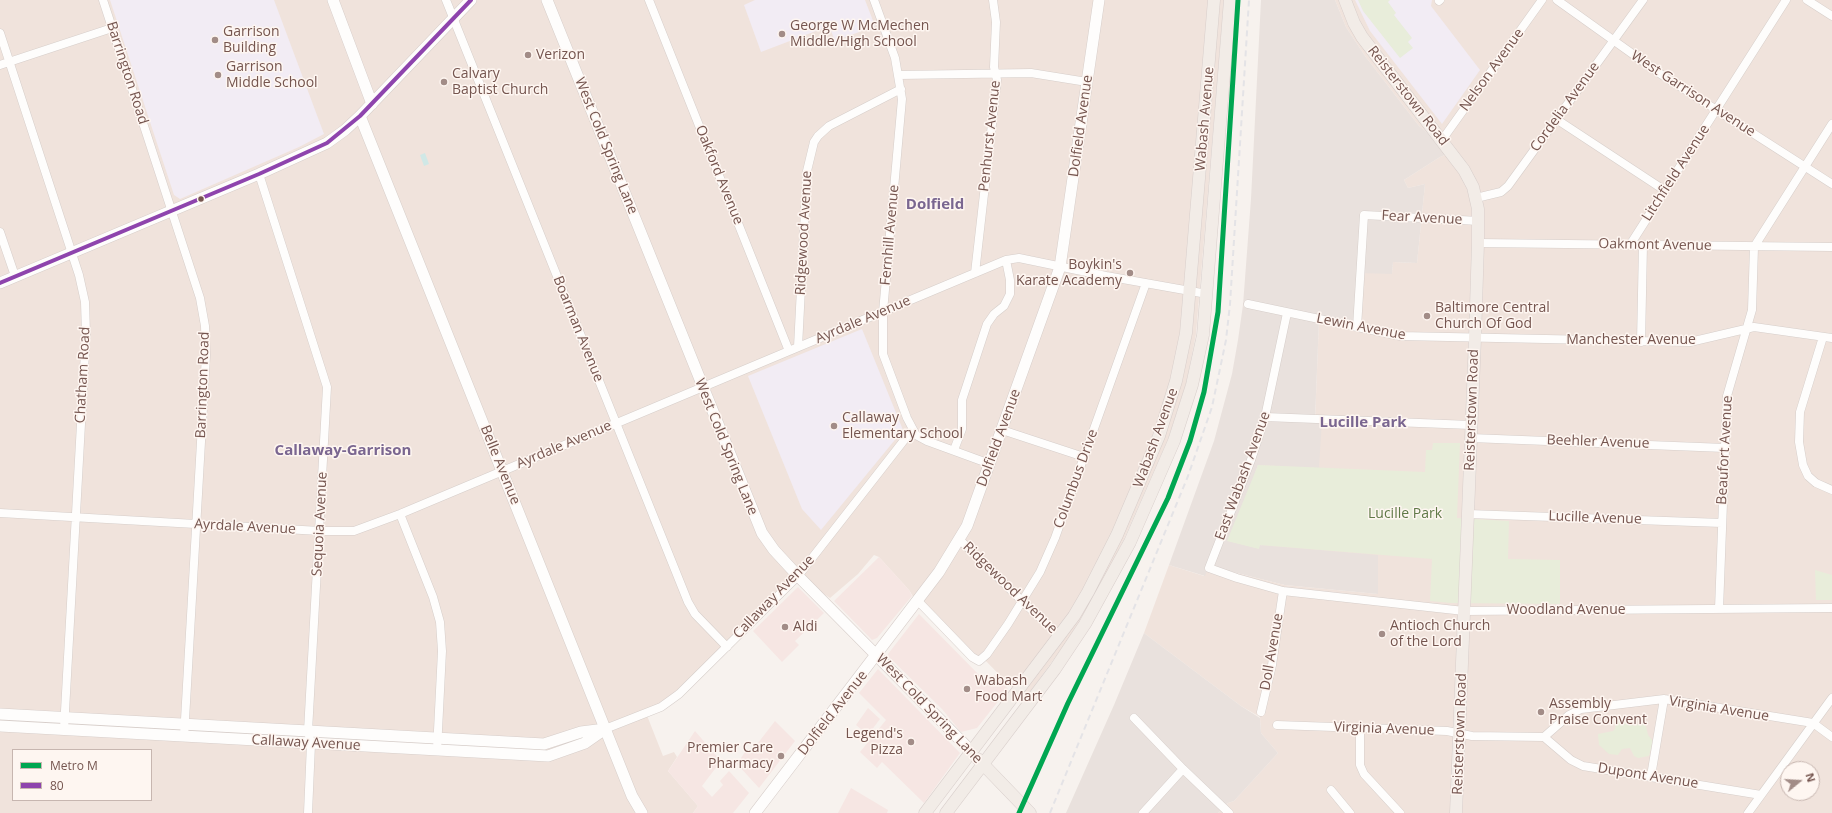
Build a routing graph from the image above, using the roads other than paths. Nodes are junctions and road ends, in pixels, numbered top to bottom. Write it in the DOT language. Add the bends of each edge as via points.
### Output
graph roads {
  1 [pos="103,0"];
  2 [pos="333,0"];
  3 [pos="446,0"];
  4 [pos="471,0"];
  5 [pos="547,0"];
  6 [pos="649,0"];
  7 [pos="874,0"];
  8 [pos="993,0"];
  9 [pos="1099,0"];
  10 [pos="1214,0"];
  11 [pos="1230,0"];
  12 [pos="1345,0"];
  13 [pos="1542,0"];
  14 [pos="1557,0"];
  15 [pos="1643,0"];
  16 [pos="1786,0"];
  17 [pos="1807,0"];
  18 [pos="1832,16"];
  19 [pos="454,18"];
  20 [pos="112,28"];
  21 [pos="0,33"];
  22 [pos="1613,41"];
  23 [pos="10,62"];
  24 [pos="0,65"];
  25 [pos="996,73"];
  26 [pos="899,75"];
  27 [pos="1208,75"];
  28 [pos="1225,77"];
  29 [pos="1087,82"];
  30 [pos="901,90"];
  31 [pos="372,104"];
  32 [pos="1716,110"];
  33 [pos="360,116"];
  34 [pos="1556,119"];
  35 [pos="1832,124"];
  36 [pos="1442,140"];
  37 [pos="1805,167"];
  38 [pos="259,174"];
  39 [pos="1832,184"];
  40 [pos="1664,190"];
  41 [pos="1476,198"];
  42 [pos="171,211"];
  43 [pos="1479,221"];
  44 [pos="0,232"];
  45 [pos="1478,243"];
  46 [pos="1642,244"];
  47 [pos="1630,245"];
  48 [pos="1754,247"];
  49 [pos="1832,247"];
  50 [pos="71,253"];
  51 [pos="1006,260"];
  52 [pos="1060,267"];
  53 [pos="975,273"];
  54 [pos="15,276"];
  55 [pos="0,282"];
  56 [pos="1146,283"];
  57 [pos="1191,291"];
  58 [pos="1207,294"];
  59 [pos="1248,304"];
  60 [pos="883,312"];
  61 [pos="1287,313"];
  62 [pos="1356,327"];
  63 [pos="1746,329"];
  64 [pos="1823,337"];
  65 [pos="1475,338"];
  66 [pos="1832,338"];
  67 [pos="1641,342"];
  68 [pos="798,347"];
  69 [pos="789,351"];
  70 [pos="702,387"];
  71 [pos="1265,417"];
  72 [pos="616,423"];
  73 [pos="1471,425"];
  74 [pos="912,430"];
  75 [pos="1002,430"];
  76 [pos="1471,438"];
  77 [pos="1725,448"];
  78 [pos="954,450"];
  79 [pos="1084,457"];
  80 [pos="990,464"];
  81 [pos="502,471"];
  82 [pos="1832,490"];
  83 [pos="0,513"];
  84 [pos="400,514"];
  85 [pos="1468,514"];
  86 [pos="75,517"];
  87 [pos="1722,523"];
  88 [pos="197,524"];
  89 [pos="320,531"];
  90 [pos="960,540"];
  91 [pos="1209,568"];
  92 [pos="798,576"];
  93 [pos="1283,591"];
  94 [pos="918,601"];
  95 [pos="1022,602"];
  96 [pos="1832,608"];
  97 [pos="1719,609"];
  98 [pos="1464,611"];
  99 [pos="1060,636"];
  100 [pos="726,647"];
  101 [pos="877,656"];
  102 [pos="1832,698"];
  103 [pos="1664,700"];
  104 [pos="1261,712"];
  105 [pos="0,714"];
  106 [pos="64,718"];
  107 [pos="1134,718"];
  108 [pos="1813,723"];
  109 [pos="185,724"];
  110 [pos="1278,725"];
  111 [pos="0,726"];
  112 [pos="1360,728"];
  113 [pos="64,729"];
  114 [pos="605,729"];
  115 [pos="308,731"];
  116 [pos="1460,733"];
  117 [pos="184,737"];
  118 [pos="1544,737"];
  119 [pos="1832,737"];
  120 [pos="437,738"];
  121 [pos="312,744"];
  122 [pos="544,744"];
  123 [pos="437,750"];
  124 [pos="972,752"];
  125 [pos="548,756"];
  126 [pos="983,764"];
  127 [pos="1183,769"];
  128 [pos="1651,776"];
  129 [pos="1332,790"];
  130 [pos="1761,795"];
  131 [pos="308,813"];
  132 [pos="642,813"];
  133 [pos="755,813"];
  134 [pos="925,813"];
  135 [pos="946,813"];
  136 [pos="1030,813"];
  137 [pos="1143,813"];
  138 [pos="1229,813"];
  139 [pos="1350,813"];
  140 [pos="1400,813"];
  141 [pos="1456,813"];
  142 [pos="1748,813"];
  1 -- 20 [label="street, Barrington Road"];
  2 -- 31 [label="street"];
  3 -- 19 [label="street, Boarman Avenue"];
  4 -- 19 [label="street"];
  5 -- 70 [label="street, West Cold Spring Lane"];
  6 -- 69 [label="street, Oakford Avenue"];
  7 -- 26 [label="street, Fernhill Avenue"];
  8 -- 25 [label="street, Penhurst Avenue" via="996,22"];
  9 -- 29 [label="street, Dolfield Avenue"];
  10 -- 27 [label="main road, Wabash Avenue"];
  11 -- 28 [label="main road, Wabash Avenue"];
  12 -- 36 [label="main road, Reisterstown Road" via="1362,37"];
  13 -- 36 [label="street, Nelson Avenue"];
  14 -- 22 [label="street, West Garrison Avenue"];
  15 -- 22 [label="street, Cordelia Avenue"];
  16 -- 32 [label="street, Litchfield Avenue"];
  17 -- 18 [label="street"];
  19 -- 31 [label="street"];
  19 -- 72 [label="street, Boarman Avenue"];
  20 -- 23 [label="street"];
  20 -- 42 [label="street, Barrington Road"];
  21 -- 23 [label="street, Chatham Road"];
  22 -- 32 [label="street, West Garrison Avenue"];
  22 -- 34 [label="street, Cordelia Avenue"];
  23 -- 24 [label="street"];
  23 -- 50 [label="street, Chatham Road"];
  25 -- 26 [label="street"];
  25 -- 29 [label="street" via="1046,74"];
  25 -- 53 [label="street, Penhurst Avenue"];
  26 -- 30 [label="street, Fernhill Avenue"];
  27 -- 28 [label="main road"];
  27 -- 57 [label="main road, Wabash Avenue"];
  28 -- 58 [label="main road, Wabash Avenue"];
  29 -- 52 [label="street, Dolfield Avenue"];
  30 -- 60 [label="street, Fernhill Avenue" via="902,109"];
  30 -- 68 [label="street, Ridgewood Avenue" via="829,126 814,142 808,160"];
  31 -- 33 [label="street"];
  32 -- 37 [label="street, West Garrison Avenue"];
  32 -- 40 [label="street, Litchfield Avenue"];
  33 -- 38 [label="street" via="327,143"];
  33 -- 81 [label="street, Belle Avenue"];
  34 -- 40 [label="street"];
  34 -- 41 [label="street, Cordelia Avenue" via="1506,189"];
  35 -- 37 [label="street"];
  36 -- 41 [label="main road, Reisterstown Road" via="1464,170"];
  37 -- 39 [label="street, West Garrison Avenue"];
  37 -- 48 [label="street"];
  38 -- 42 [label="street"];
  38 -- 89 [label="street, Sequoia Avenue" via="327,388"];
  40 -- 47 [label="street, Litchfield Avenue"];
  41 -- 43 [label="main road, Reisterstown Road"];
  42 -- 50 [label="street"];
  42 -- 88 [label="street, Barrington Road" via="200,298 205,326 206,355"];
  43 -- 45 [label="main road, Reisterstown Road"];
  43 -- 62 [label="street, Fear Avenue" via="1364,215"];
  44 -- 54 [label="street"];
  45 -- 47 [label="street, Oakmont Avenue"];
  45 -- 65 [label="main road, Reisterstown Road"];
  46 -- 47 [label="street, Oakmont Avenue"];
  46 -- 48 [label="street, Oakmont Avenue"];
  46 -- 67 [label="street"];
  48 -- 49 [label="street, Oakmont Avenue"];
  48 -- 63 [label="street, Beaufort Avenue" via="1752,304"];
  50 -- 54 [label="street"];
  50 -- 86 [label="street, Chatham Road" via="83,291 86,316"];
  51 -- 52 [label="street, Ayrdale Avenue" via="1019,258"];
  51 -- 53 [label="street, Ayrdale Avenue"];
  51 -- 78 [label="street" via="1010,294 1004,306 987,324 962,400 962,429"];
  52 -- 56 [label="street"];
  52 -- 75 [label="street, Dolfield Avenue"];
  53 -- 60 [label="street, Ayrdale Avenue"];
  54 -- 55 [label="street"];
  56 -- 57 [label="street"];
  56 -- 79 [label="street, Columbus Drive"];
  57 -- 58 [label="street"];
  57 -- 99 [label="main road, Wabash Avenue" via="1186,333 1176,380 1159,436 1102,567"];
  58 -- 126 [label="main road, Wabash Avenue" via="1198,361 1184,414 1130,542 1072,644"];
  59 -- 61 [label="street, Lewin Avenue"];
  60 -- 68 [label="street, Ayrdale Avenue"];
  60 -- 74 [label="street, Fernhill Avenue" via="882,354"];
  61 -- 62 [label="street, Lewin Avenue"];
  61 -- 71 [label="street, East Wabash Avenue"];
  62 -- 65 [label="street, Lewin Avenue" via="1400,336"];
  63 -- 64 [label="street, Manchester Avenue" via="1754,327"];
  63 -- 67 [label="street, Manchester Avenue" via="1697,341"];
  63 -- 77 [label="street, Beaufort Avenue" via="1727,392"];
  64 -- 66 [label="street, Manchester Avenue"];
  64 -- 82 [label="street" via="1800,412 1799,442 1803,465 1808,476 1816,483"];
  65 -- 67 [label="street, Manchester Avenue"];
  65 -- 73 [label="main road, Reisterstown Road"];
  68 -- 69 [label="street, Ayrdale Avenue"];
  69 -- 70 [label="street, Ayrdale Avenue"];
  70 -- 72 [label="street, Ayrdale Avenue"];
  70 -- 92 [label="street, West Cold Spring Lane" via="756,522 774,550"];
  71 -- 73 [label="street"];
  71 -- 91 [label="street, East Wabash Avenue"];
  72 -- 81 [label="street, Ayrdale Avenue"];
  72 -- 100 [label="street, Boarman Avenue" via="691,608"];
  73 -- 76 [label="main road, Reisterstown Road"];
  74 -- 78 [label="street" via="921,439"];
  74 -- 92 [label="street, Callaway Avenue"];
  75 -- 79 [label="street"];
  75 -- 80 [label="street, Dolfield Avenue"];
  76 -- 77 [label="street, Beehler Avenue"];
  76 -- 85 [label="main road, Reisterstown Road"];
  77 -- 87 [label="street, Beaufort Avenue"];
  78 -- 80 [label="street"];
  79 -- 95 [label="street, Columbus Drive" via="1053,544"];
  80 -- 90 [label="street, Dolfield Avenue"];
  81 -- 84 [label="street, Ayrdale Avenue"];
  81 -- 114 [label="street, Belle Avenue"];
  83 -- 86 [label="street, Ayrdale Avenue"];
  84 -- 89 [label="street, Ayrdale Avenue" via="354,531"];
  84 -- 120 [label="street" via="433,597 440,622 442,651"];
  85 -- 87 [label="street, Lucille Avenue"];
  85 -- 98 [label="main road, Reisterstown Road"];
  86 -- 88 [label="street, Ayrdale Avenue"];
  86 -- 106 [label="street, Chatham Road"];
  87 -- 97 [label="street, Beaufort Avenue"];
  88 -- 89 [label="street, Ayrdale Avenue"];
  88 -- 109 [label="street, Barrington Road"];
  89 -- 115 [label="street, Sequoia Avenue"];
  90 -- 94 [label="street, Dolfield Avenue"];
  90 -- 95 [label="street, Ridgewood Avenue"];
  91 -- 93 [label="street, Woodland Avenue"];
  92 -- 100 [label="street, Callaway Avenue"];
  92 -- 101 [label="street, West Cold Spring Lane"];
  93 -- 98 [label="street, Woodland Avenue"];
  93 -- 104 [label="street, Doll Avenue" via="1272,664"];
  94 -- 95 [label="street, Columbus Drive" via="972,657 979,661"];
  94 -- 101 [label="street, Dolfield Avenue"];
  95 -- 99 [label="street, Ridgewood Avenue"];
  96 -- 97 [label="street, Woodland Avenue"];
  97 -- 98 [label="street, Woodland Avenue"];
  98 -- 116 [label="main road, Reisterstown Road"];
  99 -- 124 [label="main road, Wabash Avenue"];
  100 -- 114 [label="street, Callaway Avenue" via="671,700 651,711"];
  101 -- 124 [label="street, West Cold Spring Lane"];
  101 -- 133 [label="street, Dolfield Avenue"];
  102 -- 108 [label="street"];
  103 -- 108 [label="street, Virginia Avenue"];
  103 -- 118 [label="street, Virginia Avenue" via="1582,709 1569,715"];
  103 -- 128 [label="street"];
  105 -- 106 [label="street, Callaway Avenue"];
  106 -- 109 [label="street, Callaway Avenue"];
  106 -- 113 [label="street, Chatham Road"];
  107 -- 127 [label="street"];
  108 -- 119 [label="street, Virginia Avenue"];
  108 -- 130 [label="street"];
  109 -- 115 [label="street, Callaway Avenue"];
  109 -- 117 [label="street, Barrington Road"];
  110 -- 112 [label="street, Virginia Avenue"];
  111 -- 113 [label="street, Callaway Avenue"];
  112 -- 116 [label="street, Virginia Avenue"];
  112 -- 140 [label="street" via="1360,765 1364,774"];
  113 -- 117 [label="street, Callaway Avenue"];
  114 -- 122 [label="street, Callaway Avenue" via="581,732"];
  114 -- 125 [label="street, Callaway Avenue" via="585,743"];
  114 -- 132 [label="street, Belle Avenue" via="632,796"];
  115 -- 120 [label="street, Callaway Avenue"];
  115 -- 121 [label="street, Sequoia Avenue"];
  116 -- 118 [label="street, Virginia Avenue" via="1472,736"];
  116 -- 141 [label="main road, Reisterstown Road"];
  117 -- 121 [label="street, Callaway Avenue"];
  118 -- 128 [label="street, Dupont Avenue" via="1578,764"];
  120 -- 122 [label="street, Callaway Avenue"];
  120 -- 123 [label="street"];
  121 -- 123 [label="street, Callaway Avenue"];
  121 -- 131 [label="street, Sequoia Avenue"];
  122 -- 125 [label="street"];
  123 -- 125 [label="street, Callaway Avenue"];
  124 -- 126 [label="main road, West Cold Spring Lane"];
  124 -- 134 [label="main road, Wabash Avenue"];
  126 -- 135 [label="main road, Wabash Avenue"];
  126 -- 136 [label="main road, West Cold Spring Lane"];
  127 -- 137 [label="street"];
  127 -- 138 [label="street"];
  128 -- 130 [label="street, Dupont Avenue"];
  129 -- 139 [label="street"];
  130 -- 142 [label="street"];
}
